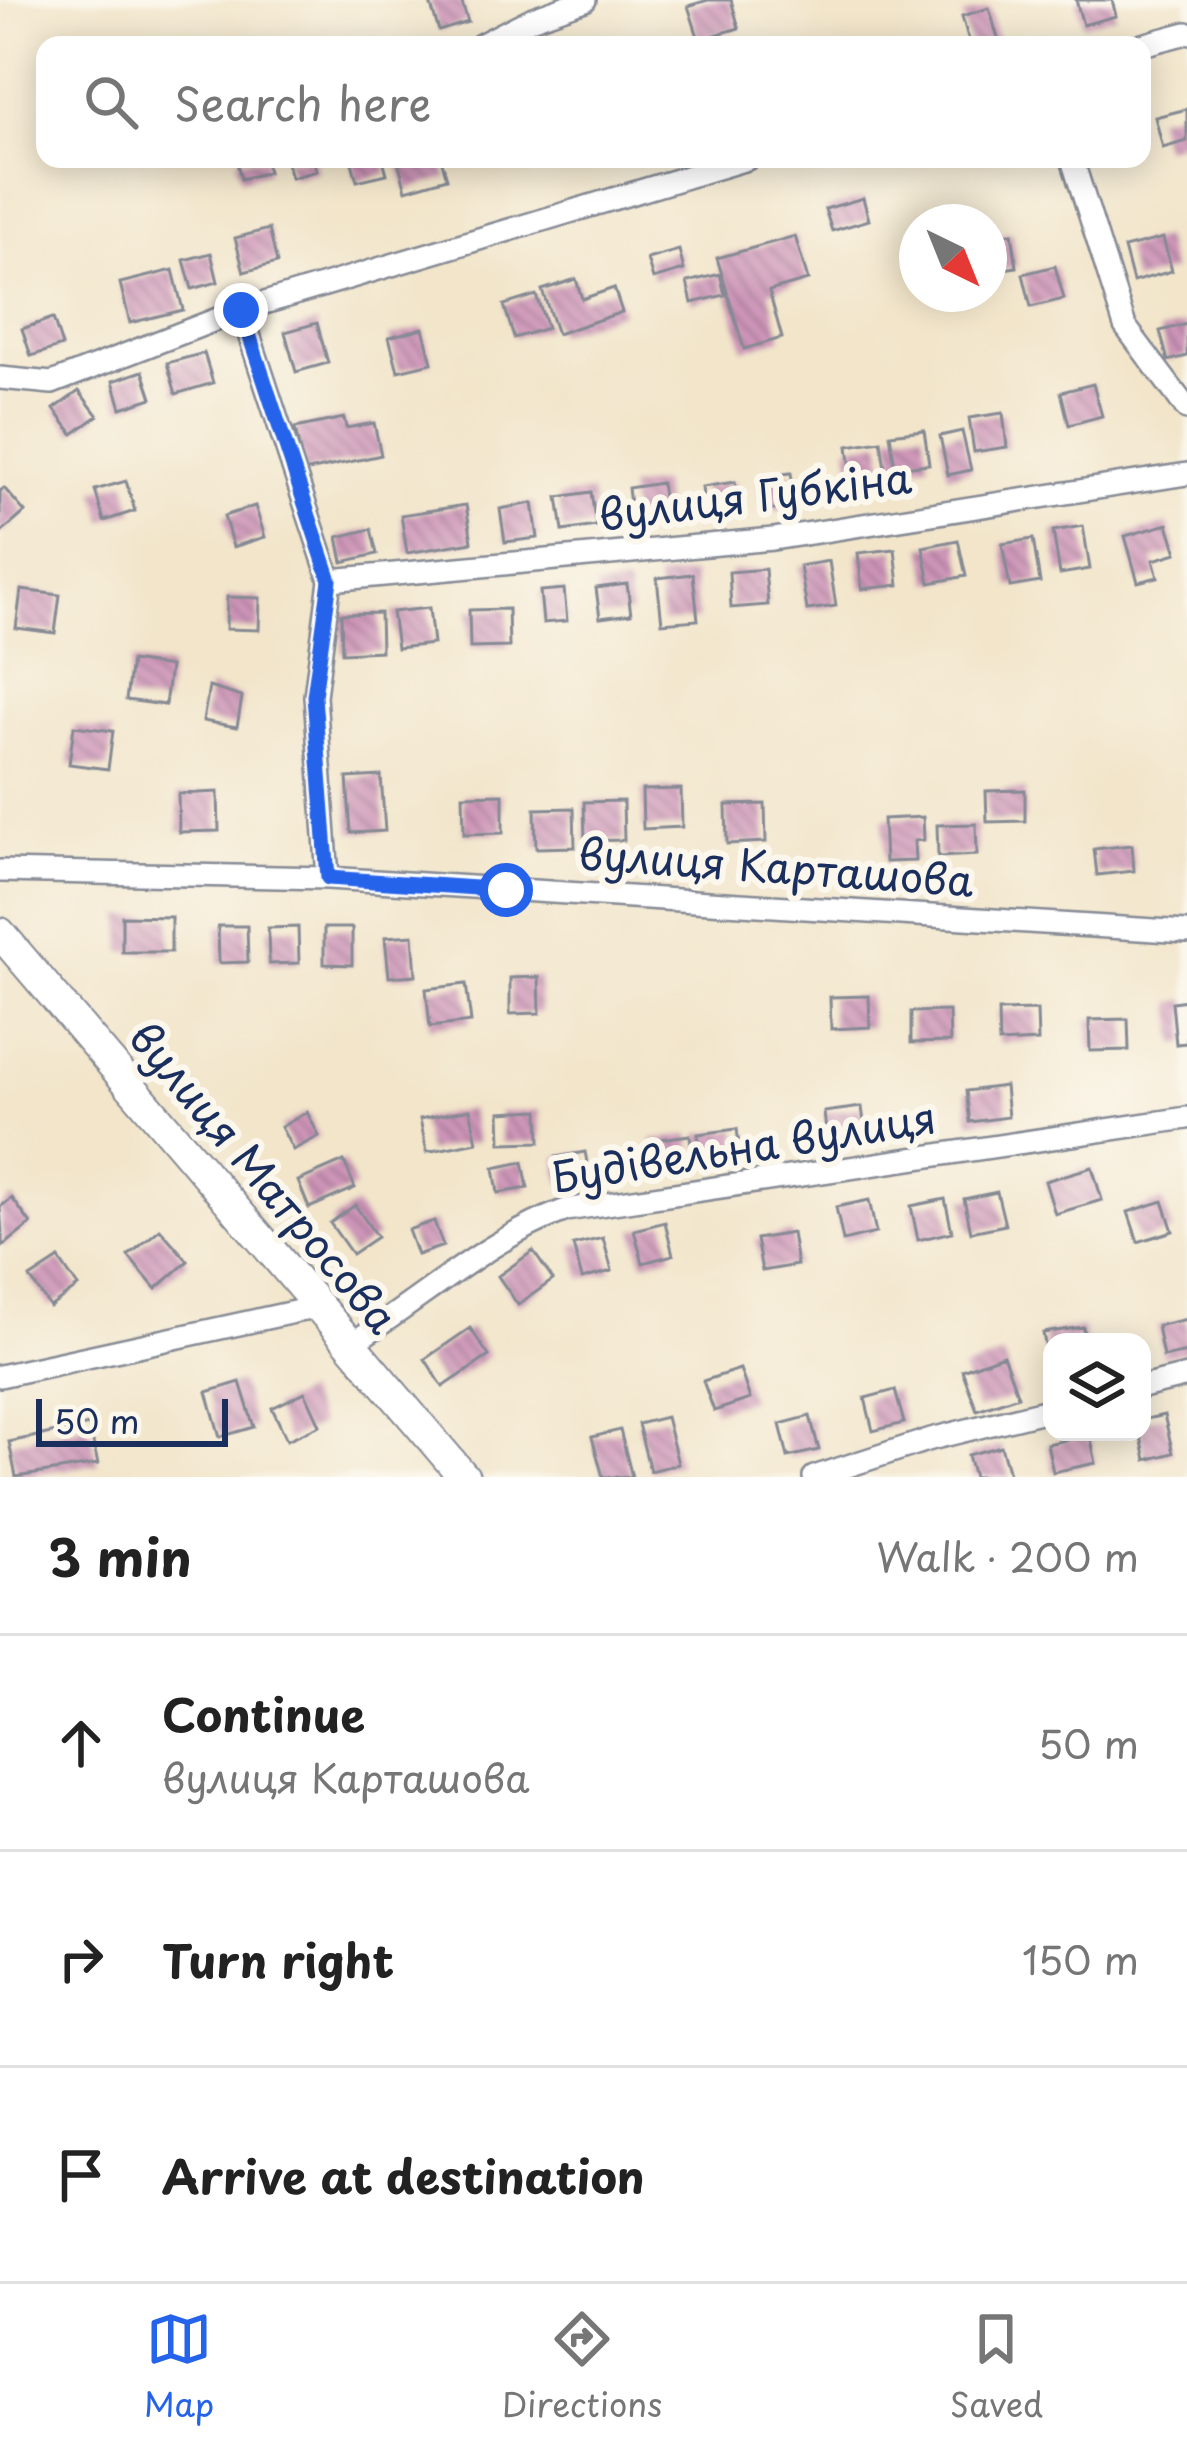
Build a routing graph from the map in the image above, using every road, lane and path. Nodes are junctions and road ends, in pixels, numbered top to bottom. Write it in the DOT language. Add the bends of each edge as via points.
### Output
graph roads {
  1 [pos="585,0"];
  2 [pos="1187,33"];
  3 [pos="498,36"];
  4 [pos="1151,43"];
  5 [pos="717,168"];
  6 [pos="1075,168"];
  7 [pos="241,310"];
  8 [pos="0,378"];
  9 [pos="1187,409"];
  10 [pos="1187,474"];
  11 [pos="330,580"];
  12 [pos="0,871"];
  13 [pos="328,878"];
  14 [pos="1187,932"];
  15 [pos="0,933"];
  16 [pos="1187,1118"];
  17 [pos="317,1307"];
  18 [pos="349,1345"];
  19 [pos="0,1376"];
  20 [pos="1187,1376"];
  21 [pos="1151,1385"];
  22 [pos="1043,1411"];
  23 [pos="464,1477"];
  24 [pos="814,1477"];
  1 -- 3 [label="street"];
  2 -- 4 [label="street"];
  5 -- 7 [label="street"];
  6 -- 9 [label="street" via="1125,326"];
  7 -- 8 [label="street" via="52,383"];
  7 -- 11 [label="street"];
  10 -- 11 [label="street, вулиця Губкіна" via="773,539"];
  11 -- 13 [label="street" via="314,696"];
  12 -- 13 [label="street, вулиця Карташова"];
  13 -- 14 [label="street, вулиця Карташова"];
  15 -- 17 [label="street, вулиця Матросова"];
  16 -- 18 [label="street, Будівельна вулиця" via="566,1210 498,1240"];
  17 -- 18 [label="street, вулиця Матросова"];
  17 -- 19 [label="street"];
  18 -- 23 [label="street, вулиця Матросова"];
  20 -- 21 [label="street"];
  22 -- 24 [label="street"];
}
